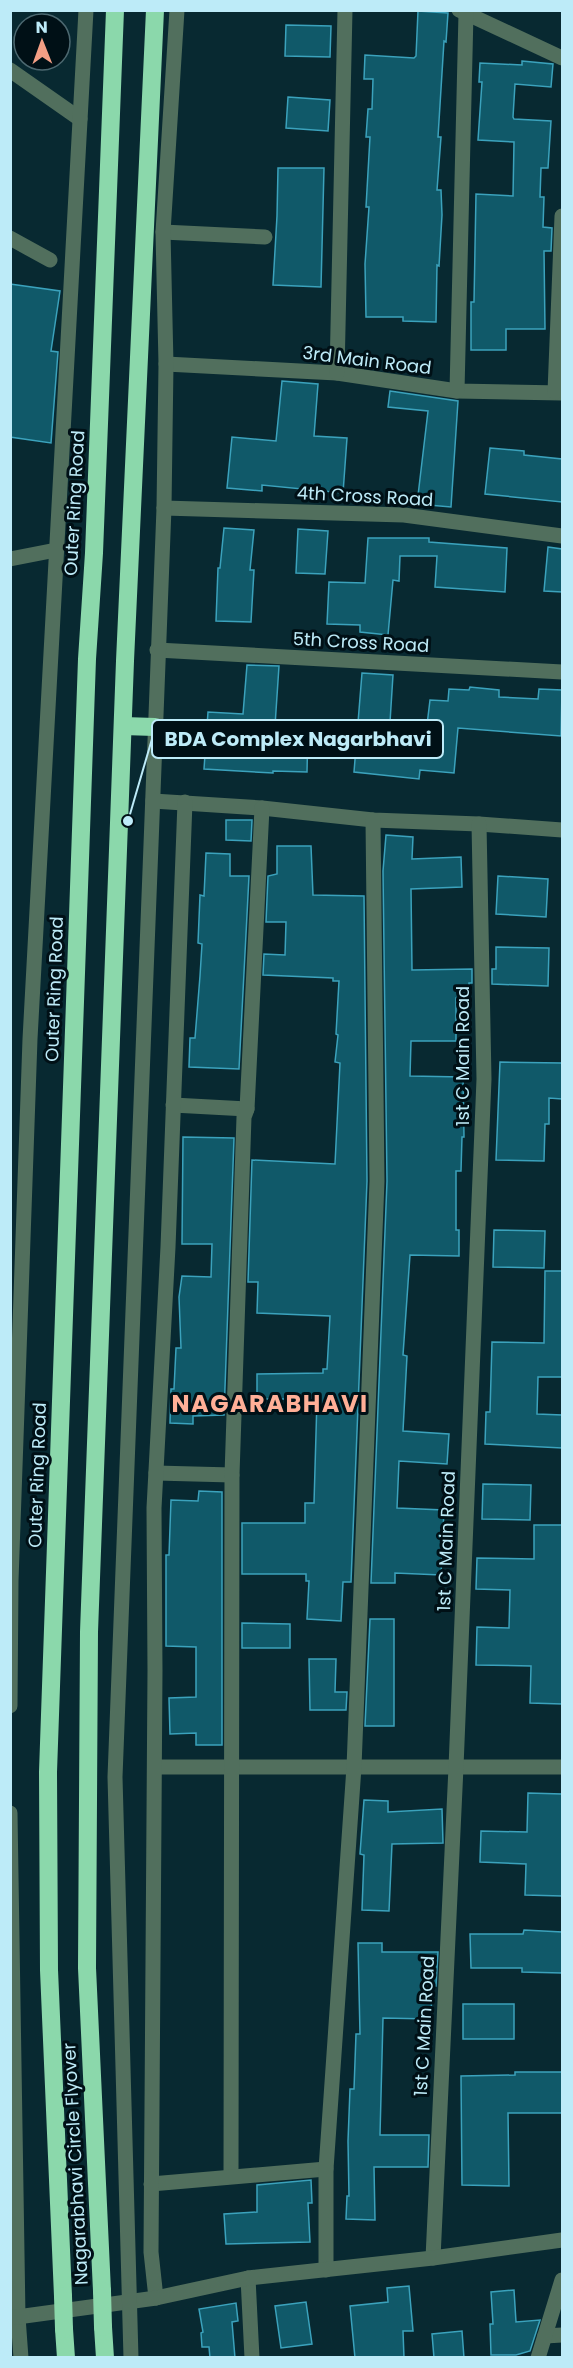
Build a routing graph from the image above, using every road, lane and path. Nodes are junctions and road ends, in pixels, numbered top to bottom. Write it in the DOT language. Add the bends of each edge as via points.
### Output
graph roads {
  1 [pos="86,10"];
  2 [pos="115,10"];
  3 [pos="155,10"];
  4 [pos="177,10"];
  5 [pos="345,10"];
  6 [pos="463,12"];
  7 [pos="562,58"];
  8 [pos="10,70"];
  9 [pos="80,120"];
  10 [pos="562,216"];
  11 [pos="163,232"];
  12 [pos="266,237"];
  13 [pos="10,238"];
  14 [pos="50,260"];
  15 [pos="166,364"];
  16 [pos="337,373"];
  17 [pos="457,392"];
  18 [pos="559,392"];
  19 [pos="164,508"];
  20 [pos="562,536"];
  21 [pos="56,550"];
  22 [pos="10,559"];
  23 [pos="157,650"];
  24 [pos="562,672"];
  25 [pos="123,726"];
  26 [pos="155,727"];
  27 [pos="153,801"];
  28 [pos="185,802"];
  29 [pos="262,808"];
  30 [pos="373,820"];
  31 [pos="479,824"];
  32 [pos="562,830"];
  33 [pos="173,1105"];
  34 [pos="247,1109"];
  35 [pos="156,1473"];
  36 [pos="232,1474"];
  37 [pos="10,1706"];
  38 [pos="155,1767"];
  39 [pos="230,1767"];
  40 [pos="354,1767"];
  41 [pos="456,1767"];
  42 [pos="562,1767"];
  43 [pos="10,1813"];
  44 [pos="49,1970"];
  45 [pos="326,2169"];
  46 [pos="231,2176"];
  47 [pos="151,2184"];
  48 [pos="562,2240"];
  49 [pos="433,2258"];
  50 [pos="326,2270"];
  51 [pos="248,2278"];
  52 [pos="562,2280"];
  53 [pos="156,2298"];
  54 [pos="128,2302"];
  55 [pos="14,2317"];
  56 [pos="545,2336"];
  57 [pos="562,2336"];
  58 [pos="21,2358"];
  59 [pos="66,2358"];
  60 [pos="105,2358"];
  61 [pos="130,2358"];
  62 [pos="252,2358"];
  63 [pos="538,2358"];
  1 -- 9 [label="street"];
  2 -- 44 [label="highway, Outer Ring Road" via="87,659 48,1760"];
  3 -- 25 [label="highway"];
  4 -- 11 [label="street"];
  5 -- 16 [label="street"];
  6 -- 7 [label="street"];
  6 -- 17 [label="street"];
  8 -- 9 [label="street"];
  9 -- 21 [label="street"];
  10 -- 18 [label="street"];
  11 -- 12 [label="street"];
  11 -- 15 [label="street"];
  13 -- 14 [label="street"];
  15 -- 16 [label="street, 3rd Main Road"];
  15 -- 19 [label="street"];
  16 -- 17 [label="street, 3rd Main Road"];
  17 -- 18 [label="street, 3rd Main Road"];
  19 -- 20 [label="street, 4th Cross Road" via="404,515"];
  19 -- 23 [label="street"];
  21 -- 22 [label="street"];
  21 -- 37 [label="street" via="30,1040"];
  23 -- 24 [label="street, 5th Cross Road"];
  23 -- 26 [label="street"];
  25 -- 26 [label="highway"];
  25 -- 60 [label="highway, Nagarabhavi Circle Flyover, bridge" via="89,1632 87,1968"];
  26 -- 27 [label="street"];
  27 -- 28 [label="street"];
  27 -- 54 [label="street" via="115,1777"];
  28 -- 29 [label="street"];
  28 -- 33 [label="street"];
  29 -- 30 [label="street"];
  29 -- 34 [label="street"];
  30 -- 31 [label="street"];
  30 -- 40 [label="street" via="377,1181"];
  31 -- 32 [label="street"];
  31 -- 41 [label="street, 1st C Main Road" via="484,1078"];
  33 -- 34 [label="street"];
  33 -- 35 [label="street"];
  34 -- 36 [label="street"];
  35 -- 36 [label="street"];
  35 -- 38 [label="street"];
  36 -- 39 [label="street"];
  38 -- 39 [label="street"];
  38 -- 47 [label="street"];
  39 -- 40 [label="street"];
  39 -- 46 [label="street"];
  40 -- 41 [label="street"];
  40 -- 45 [label="street"];
  41 -- 42 [label="street"];
  41 -- 49 [label="street, 1st C Main Road"];
  43 -- 55 [label="street"];
  44 -- 59 [label="highway, Nagarabhavi Circle Flyover, bridge"];
  45 -- 46 [label="street"];
  45 -- 50 [label="street"];
  46 -- 47 [label="street"];
  47 -- 53 [label="street"];
  48 -- 49 [label="street"];
  49 -- 50 [label="street"];
  50 -- 51 [label="street"];
  51 -- 53 [label="street"];
  51 -- 62 [label="street"];
  52 -- 56 [label="street"];
  53 -- 54 [label="street"];
  54 -- 55 [label="street"];
  54 -- 61 [label="street"];
  55 -- 58 [label="street"];
  56 -- 57 [label="street"];
  56 -- 63 [label="street"];
}
